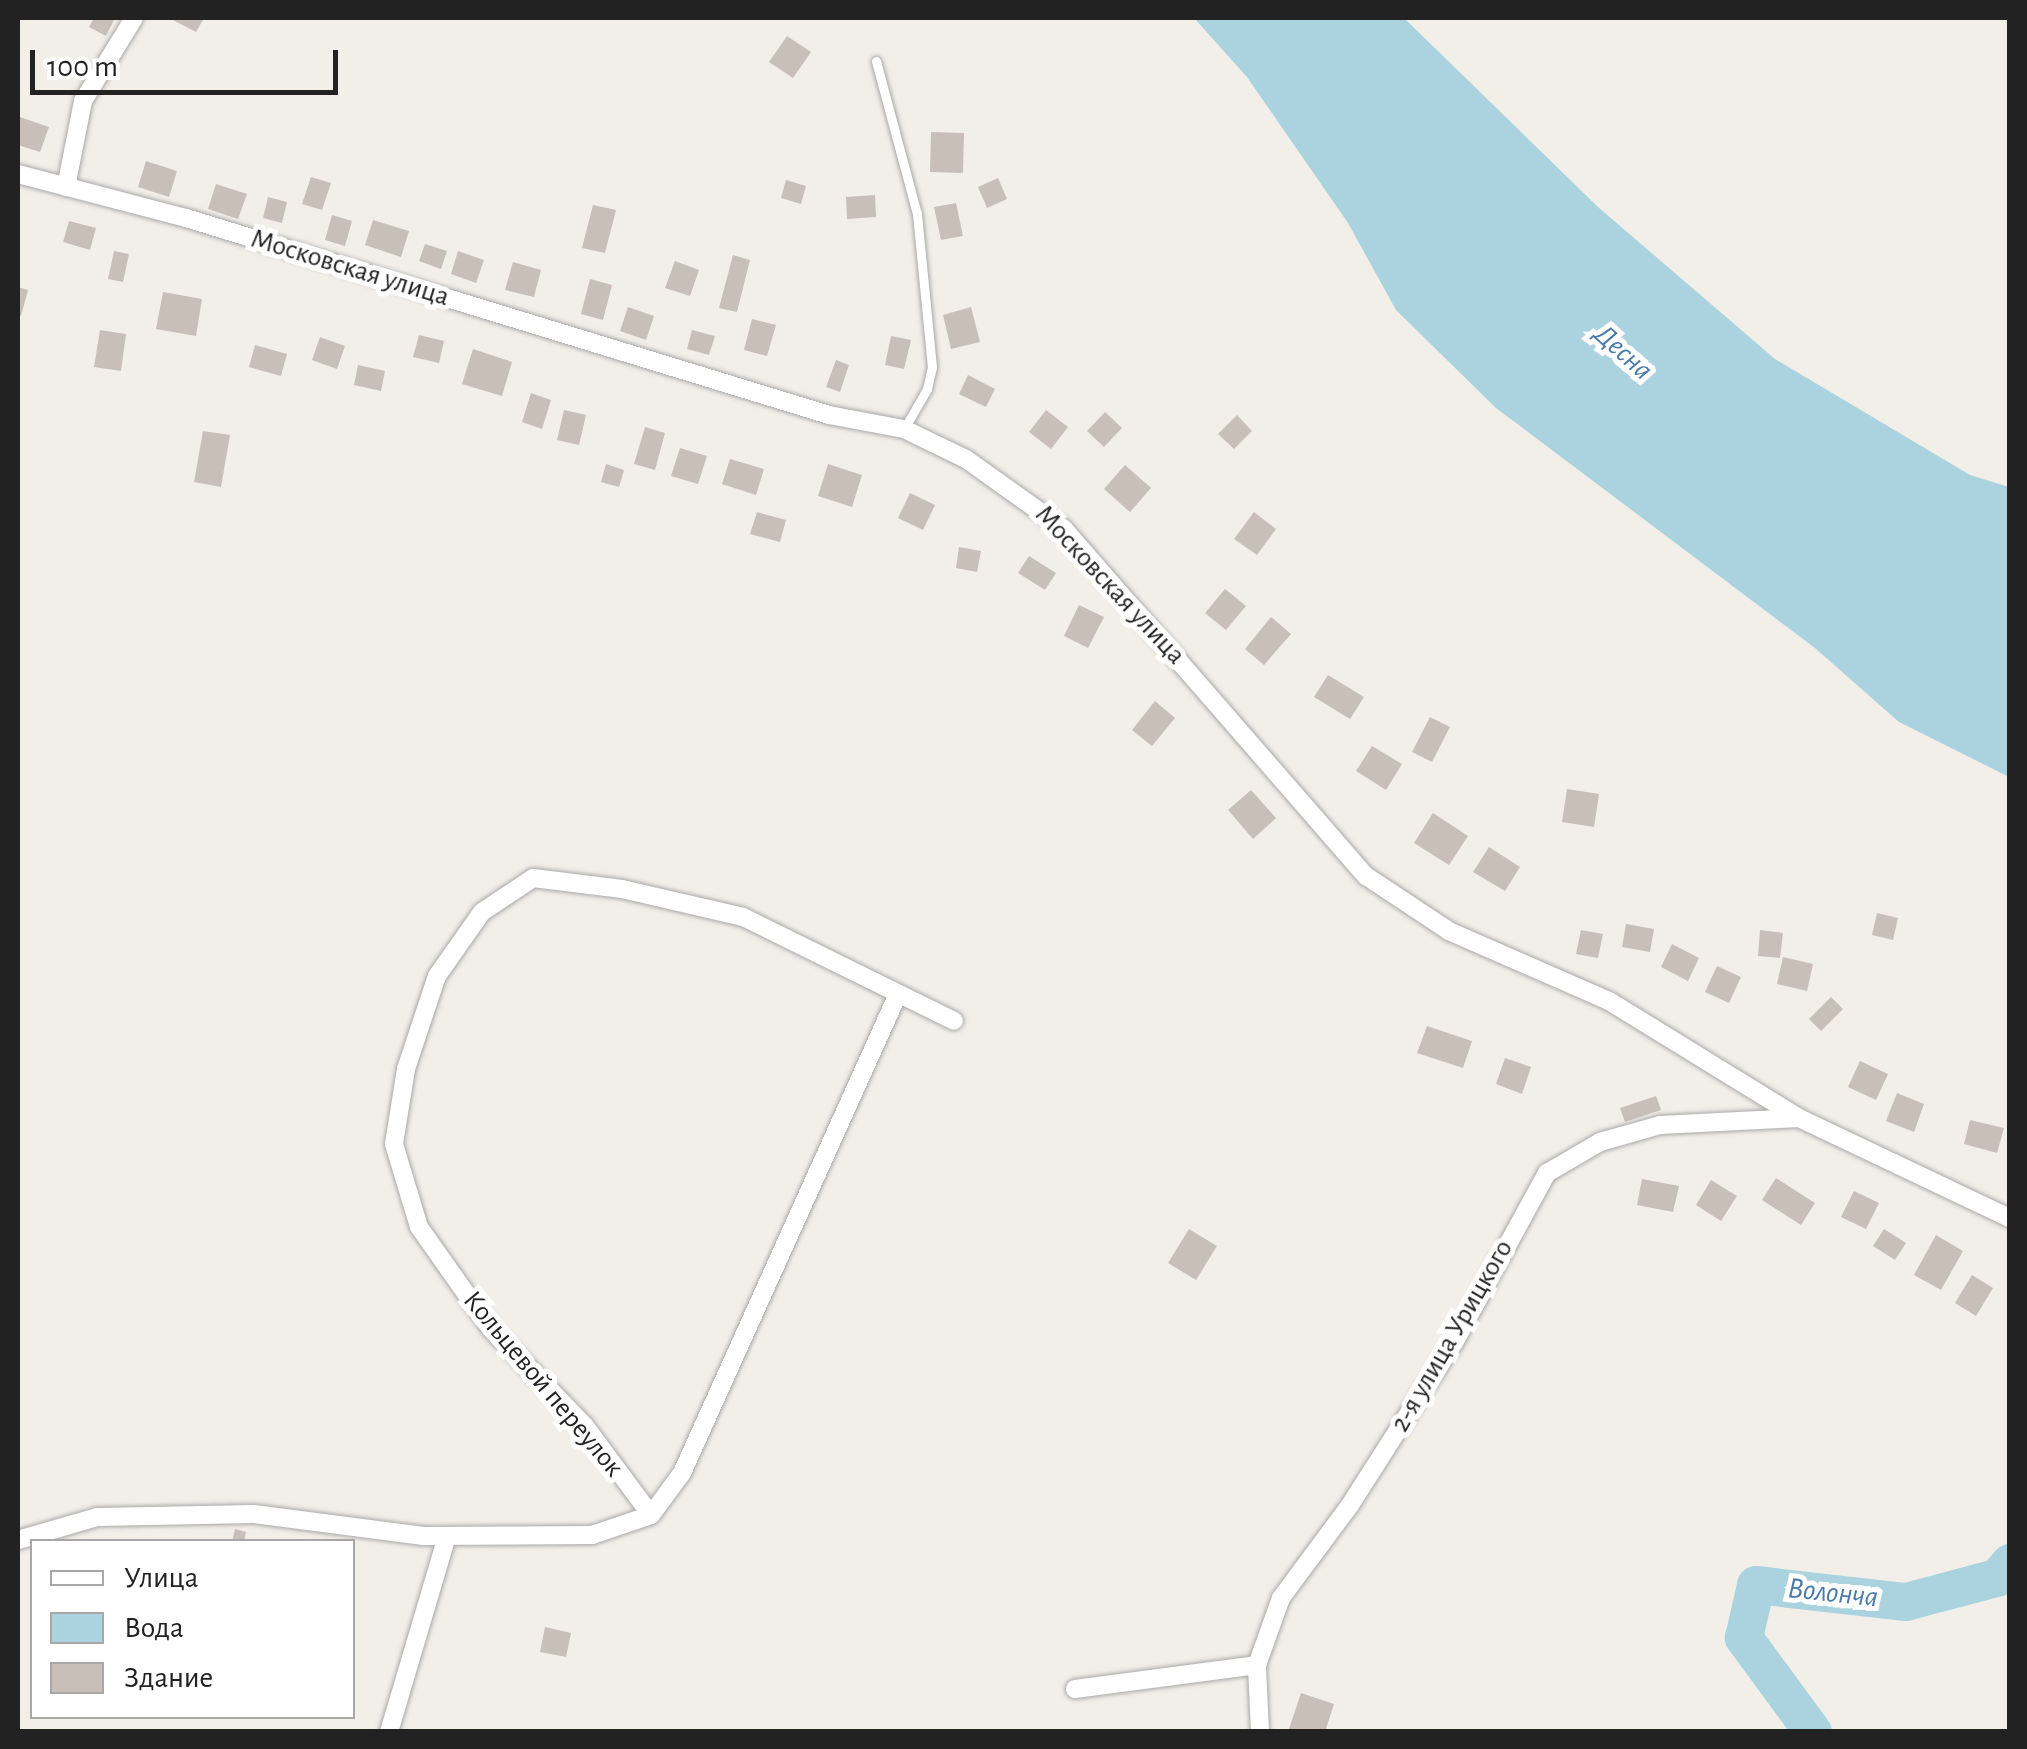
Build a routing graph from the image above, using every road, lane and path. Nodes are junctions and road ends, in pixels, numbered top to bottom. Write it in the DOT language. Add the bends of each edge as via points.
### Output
graph roads {
  1 [pos="134,18"];
  2 [pos="876,61"];
  3 [pos="18,174"];
  4 [pos="66,187"];
  5 [pos="904,429"];
  6 [pos="898,994"];
  7 [pos="954,1020"];
  8 [pos="1800,1118"];
  9 [pos="2010,1218"];
  10 [pos="651,1515"];
  11 [pos="447,1536"];
  12 [pos="18,1540"];
  13 [pos="1257,1665"];
  14 [pos="1075,1689"];
  15 [pos="389,1732"];
  16 [pos="1260,1732"];
  1 -- 4 [label="street" via="83,101"];
  2 -- 5 [label="lane" via="917,214 932,368 928,389"];
  3 -- 4 [label="street, Московская улица"];
  4 -- 5 [label="street, Московская улица" via="829,415"];
  5 -- 8 [label="street, Московская улица" via="1021,492 1064,529 1366,876 1449,931 1609,1001"];
  6 -- 7 [label="street, Кольцевой переулок"];
  6 -- 10 [label="street" via="682,1473"];
  6 -- 10 [label="street, Кольцевой переулок" via="743,917 622,889 532,878 482,912 437,976 406,1069 394,1144 419,1227 491,1329 584,1426"];
  8 -- 9 [label="street, Московская улица"];
  8 -- 13 [label="street, 2-я улица Урицкого" via="1660,1125 1600,1142 1547,1173 1454,1342 1350,1506 1281,1598"];
  10 -- 11 [label="street" via="592,1536"];
  11 -- 12 [label="street" via="254,1514 97,1516"];
  11 -- 15 [label="street"];
  13 -- 14 [label="street"];
  13 -- 16 [label="street, 2-я улица Урицкого"];
}
